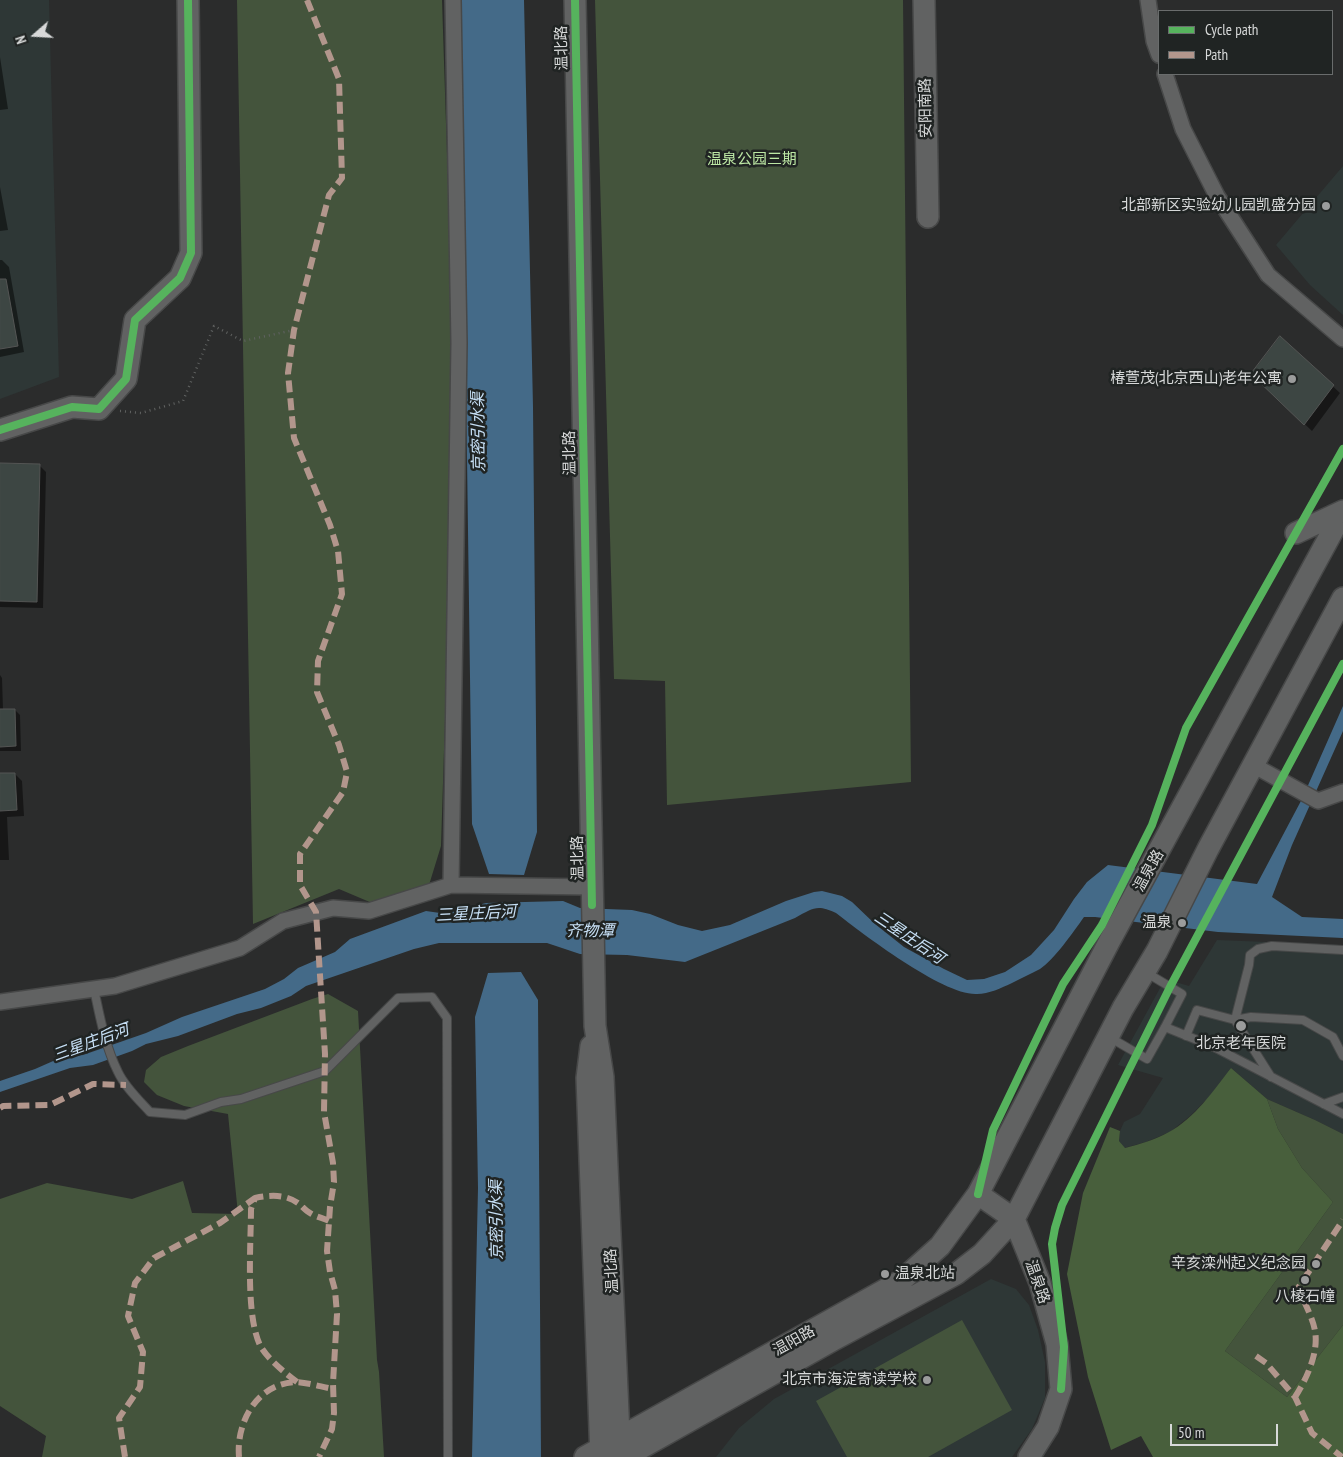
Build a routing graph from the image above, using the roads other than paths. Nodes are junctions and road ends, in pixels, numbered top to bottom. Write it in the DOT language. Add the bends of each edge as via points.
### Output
graph roads {
  1 [pos="188,0"];
  2 [pos="453,0"];
  3 [pos="575,0"];
  4 [pos="924,0"];
  5 [pos="1148,0"];
  6 [pos="1158,52"];
  7 [pos="1165,75"];
  8 [pos="928,217"];
  9 [pos="1343,339"];
  10 [pos="0,430"];
  11 [pos="1343,512"];
  12 [pos="1296,533"];
  13 [pos="1343,598"];
  14 [pos="1253,766"];
  15 [pos="1343,792"];
  16 [pos="451,884"];
  17 [pos="592,896"];
  18 [pos="1343,950"];
  19 [pos="1145,972"];
  20 [pos="94,989"];
  21 [pos="0,1002"];
  22 [pos="1235,1020"];
  23 [pos="595,1026"];
  24 [pos="1165,1027"];
  25 [pos="1186,1036"];
  26 [pos="1109,1037"];
  27 [pos="1343,1056"];
  28 [pos="1271,1076"];
  29 [pos="1343,1097"];
  30 [pos="1324,1104"];
  31 [pos="1343,1114"];
  32 [pos="978,1194"];
  33 [pos="1014,1220"];
  34 [pos="620,1447"];
  35 [pos="595,1454"];
  36 [pos="448,1457"];
  37 [pos="625,1457"];
  38 [pos="1029,1457"];
  1 -- 10 [label="main road" via="191,253 180,278 135,320 126,379 99,409 72,407"];
  2 -- 16 [label="street" via="459,343"];
  3 -- 17 [label="main road, 温北路"];
  4 -- 8 [label="main road, 安阳南路"];
  5 -- 6 [label="street"];
  7 -- 9 [label="street" via="1183,129 1217,196 1268,275"];
  11 -- 12 [label="main road"];
  11 -- 32 [label="main road, 温泉路" via="1109,942"];
  13 -- 14 [label="main road"];
  14 -- 15 [label="street" via="1318,801"];
  14 -- 19 [label="main road"];
  16 -- 17 [label="street"];
  16 -- 20 [label="street" via="369,911 333,908 283,921 240,948 114,986"];
  17 -- 23 [label="main road, 温北路"];
  18 -- 22 [label="lane" via="1272,946 1258,949 1250,955"];
  19 -- 24 [label="lane" via="1182,994"];
  19 -- 26 [label="main road"];
  20 -- 21 [label="street"];
  20 -- 36 [label="lane" via="118,1073 150,1112 185,1115 324,1070 398,998 432,997 447,1018"];
  22 -- 25 [label="lane" via="1197,1010"];
  22 -- 27 [label="lane" via="1252,1016 1303,1020 1333,1037"];
  22 -- 28 [label="lane"];
  23 -- 34 [label="main road, 温北路" via="603,1077"];
  23 -- 35 [label="main road, 温北路" via="587,1078"];
  24 -- 25 [label="lane"];
  24 -- 26 [label="lane" via="1147,1059"];
  25 -- 28 [label="lane"];
  26 -- 33 [label="main road"];
  28 -- 30 [label="lane"];
  29 -- 30 [label="lane"];
  30 -- 31 [label="lane"];
  32 -- 33 [label="main road"];
  32 -- 34 [label="main road, 温阳路" via="940,1246 901,1281"];
  33 -- 37 [label="main road, 温阳路" via="982,1254 956,1274"];
  33 -- 38 [label="main road, 温泉路" via="1040,1283 1055,1335 1061,1389 1048,1427"];
  34 -- 35 [label="main road, 温阳路"];
}
